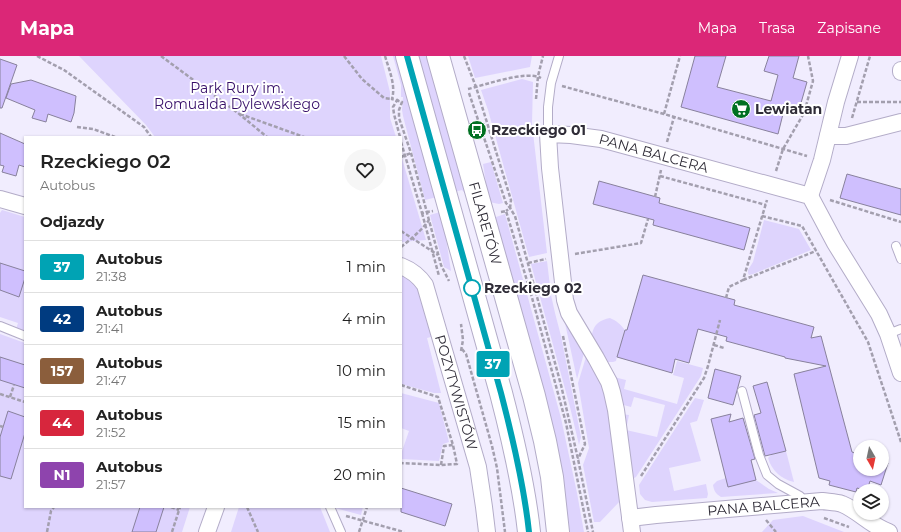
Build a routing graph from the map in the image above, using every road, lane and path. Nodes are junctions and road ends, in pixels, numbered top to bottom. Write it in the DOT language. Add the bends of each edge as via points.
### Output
graph roads {
  1 [pos="37,56"];
  2 [pos="161,56"];
  3 [pos="344,56"];
  4 [pos="385,56"];
  5 [pos="407,56"];
  6 [pos="438,56"];
  7 [pos="464,56"];
  8 [pos="543,56"];
  9 [pos="559,56"];
  10 [pos="680,56"];
  11 [pos="850,56"];
  12 [pos="870,56"];
  13 [pos="466,82"];
  14 [pos="476,87"];
  15 [pos="468,89"];
  16 [pos="398,94"];
  17 [pos="392,99"];
  18 [pos="398,101"];
  19 [pos="857,102"];
  20 [pos="901,102"];
  21 [pos="238,113"];
  22 [pos="664,114"];
  23 [pos="901,122"];
  24 [pos="77,127"];
  25 [pos="548,134"];
  26 [pos="112,136"];
  27 [pos="150,136"];
  28 [pos="266,136"];
  29 [pos="301,136"];
  30 [pos="400,136"];
  31 [pos="828,136"];
  32 [pos="846,136"];
  33 [pos="411,153"];
  34 [pos="402,157"];
  35 [pos="660,176"];
  36 [pos="810,196"];
  37 [pos="0,199"];
  38 [pos="826,199"];
  39 [pos="766,204"];
  40 [pos="24,206"];
  41 [pos="510,208"];
  42 [pos="506,211"];
  43 [pos="762,216"];
  44 [pos="648,219"];
  45 [pos="901,222"];
  46 [pos="402,232"];
  47 [pos="413,238"];
  48 [pos="402,246"];
  49 [pos="896,246"];
  50 [pos="816,251"];
  51 [pos="438,255"];
  52 [pos="569,255"];
  53 [pos="463,258"];
  54 [pos="495,258"];
  55 [pos="547,259"];
  56 [pos="901,259"];
  57 [pos="528,263"];
  58 [pos="402,267"];
  59 [pos="743,280"];
  60 [pos="569,314"];
  61 [pos="720,320"];
  62 [pos="0,326"];
  63 [pos="894,332"];
  64 [pos="24,336"];
  65 [pos="714,345"];
  66 [pos="724,348"];
  67 [pos="901,373"];
  68 [pos="14,385"];
  69 [pos="402,385"];
  70 [pos="742,391"];
  71 [pos="0,395"];
  72 [pos="10,397"];
  73 [pos="24,402"];
  74 [pos="901,442"];
  75 [pos="453,445"];
  76 [pos="578,459"];
  77 [pos="402,463"];
  78 [pos="440,465"];
  79 [pos="640,478"];
  80 [pos="805,502"];
  81 [pos="54,508"];
  82 [pos="179,508"];
  83 [pos="216,508"];
  84 [pos="247,508"];
  85 [pos="367,508"];
  86 [pos="331,510"];
  87 [pos="765,518"];
  88 [pos="362,520"];
  89 [pos="631,525"];
  90 [pos="47,532"];
  91 [pos="172,532"];
  92 [pos="207,532"];
  93 [pos="258,532"];
  94 [pos="341,532"];
  95 [pos="359,532"];
  96 [pos="404,532"];
  97 [pos="487,532"];
  98 [pos="529,532"];
  99 [pos="558,532"];
  100 [pos="593,532"];
  101 [pos="776,532"];
  102 [pos="887,532"];
  1 -- 27 [label="path" via="64,70 144,127"];
  2 -- 21 [label="path"];
  3 -- 17 [label="path" via="378,94"];
  4 -- 17 [label="path" via="393,83"];
  5 -- 53 [label="main road"];
  6 -- 54 [label="main road, FILARETÓW"];
  7 -- 14 [label="path"];
  8 -- 14 [label="path" via="538,76 519,76"];
  9 -- 25 [label="lane" via="548,107"];
  10 -- 22 [label="path"];
  11 -- 31 [label="street"];
  12 -- 19 [label="path"];
  13 -- 15 [label="path"];
  14 -- 15 [label="path"];
  14 -- 41 [label="path" via="511,200"];
  15 -- 41 [label="path" via="506,203"];
  16 -- 18 [label="path"];
  17 -- 18 [label="path"];
  18 -- 30 [label="path" via="393,107"];
  18 -- 33 [label="path" via="402,102 399,118"];
  19 -- 20 [label="path"];
  19 -- 32 [label="path"];
  21 -- 28 [label="path"];
  21 -- 29 [label="path"];
  23 -- 32 [label="street"];
  24 -- 26 [label="path" via="93,129"];
  25 -- 36 [label="street, PANA BALCERA" via="601,139"];
  25 -- 60 [label="street, PANA BALCERA" via="565,300"];
  31 -- 32 [label="street"];
  31 -- 36 [label="street"];
  33 -- 34 [label="path"];
  33 -- 47 [label="path" via="429,220"];
  35 -- 39 [label="path"];
  36 -- 63 [label="street" via="835,243 879,314"];
  37 -- 40 [label="street"];
  38 -- 45 [label="path"];
  41 -- 42 [label="path"];
  41 -- 57 [label="path" via="515,216"];
  43 -- 50 [label="path" via="802,226"];
  44 -- 52 [label="path" via="641,243"];
  46 -- 47 [label="path"];
  47 -- 48 [label="path"];
  47 -- 51 [label="path"];
  49 -- 56 [label="lane"];
  50 -- 59 [label="path"];
  50 -- 74 [label="path" via="868,342"];
  53 -- 54 [label="main road" via="477,250 485,251"];
  53 -- 98 [label="main road" via="512,436"];
  54 -- 99 [label="main road, FILARETÓW" via="545,441"];
  55 -- 57 [label="path"];
  57 -- 76 [label="path"];
  58 -- 97 [label="street, POZYTYWISTÓW" via="416,275 425,285 478,467"];
  60 -- 76 [label="path" via="559,317 585,444"];
  60 -- 89 [label="street, PANA BALCERA" via="605,374 612,392"];
  61 -- 65 [label="path"];
  62 -- 64 [label="lane"];
  63 -- 67 [label="street"];
  65 -- 66 [label="path"];
  65 -- 79 [label="path" via="704,378"];
  68 -- 72 [label="path"];
  69 -- 75 [label="path" via="438,397"];
  70 -- 80 [label="lane" via="767,475"];
  71 -- 72 [label="path"];
  72 -- 73 [label="path"];
  75 -- 78 [label="path" via="444,446"];
  75 -- 78 [label="path" via="457,464"];
  76 -- 100 [label="path"];
  77 -- 78 [label="path"];
  80 -- 89 [label="street, PANA BALCERA" via="663,514"];
  80 -- 102 [label="street, PANA BALCERA" via="842,504"];
  81 -- 90 [label="path"];
  82 -- 91 [label="path"];
  83 -- 92 [label="street"];
  84 -- 93 [label="path"];
  85 -- 88 [label="path"];
  86 -- 88 [label="path"];
  86 -- 94 [label="lane"];
  87 -- 101 [label="path"];
  88 -- 95 [label="path"];
  88 -- 96 [label="path"];
}
